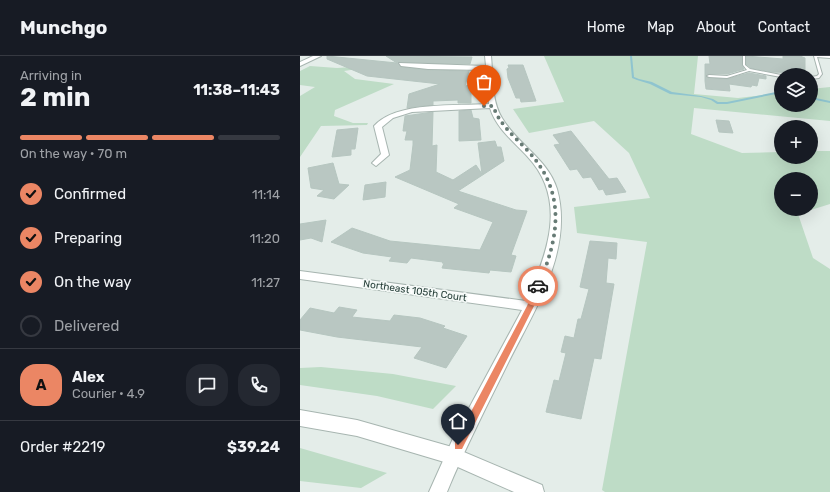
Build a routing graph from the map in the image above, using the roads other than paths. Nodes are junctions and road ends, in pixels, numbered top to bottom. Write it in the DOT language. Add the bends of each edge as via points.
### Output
graph roads {
  1 [pos="318,56"];
  2 [pos="488,56"];
  3 [pos="744,56"];
  4 [pos="815,56"];
  5 [pos="830,57"];
  6 [pos="300,64"];
  7 [pos="401,64"];
  8 [pos="490,68"];
  9 [pos="749,70"];
  10 [pos="774,75"];
  11 [pos="709,76"];
  12 [pos="818,77"];
  13 [pos="493,106"];
  14 [pos="376,163"];
  15 [pos="300,274"];
  16 [pos="530,306"];
  17 [pos="300,418"];
  18 [pos="452,456"];
  19 [pos="438,492"];
  20 [pos="535,492"];
  1 -- 6 [label="street"];
  2 -- 8 [label="street"];
  3 -- 9 [label="lane" via="744,65"];
  4 -- 5 [label="lane"];
  4 -- 12 [label="lane" via="821,74"];
  7 -- 8 [label="street"];
  8 -- 13 [label="street"];
  9 -- 10 [label="lane"];
  9 -- 11 [label="lane" via="727,77"];
  13 -- 14 [label="street" via="412,110 390,116 378,126 385,155"];
  13 -- 16 [label="street" via="498,118 540,165 555,201 556,231 548,263"];
  15 -- 16 [label="street, Northeast 105th Court"];
  16 -- 18 [label="street"];
  17 -- 18 [label="street" via="357,428"];
  18 -- 19 [label="street"];
  18 -- 20 [label="street"];
}
